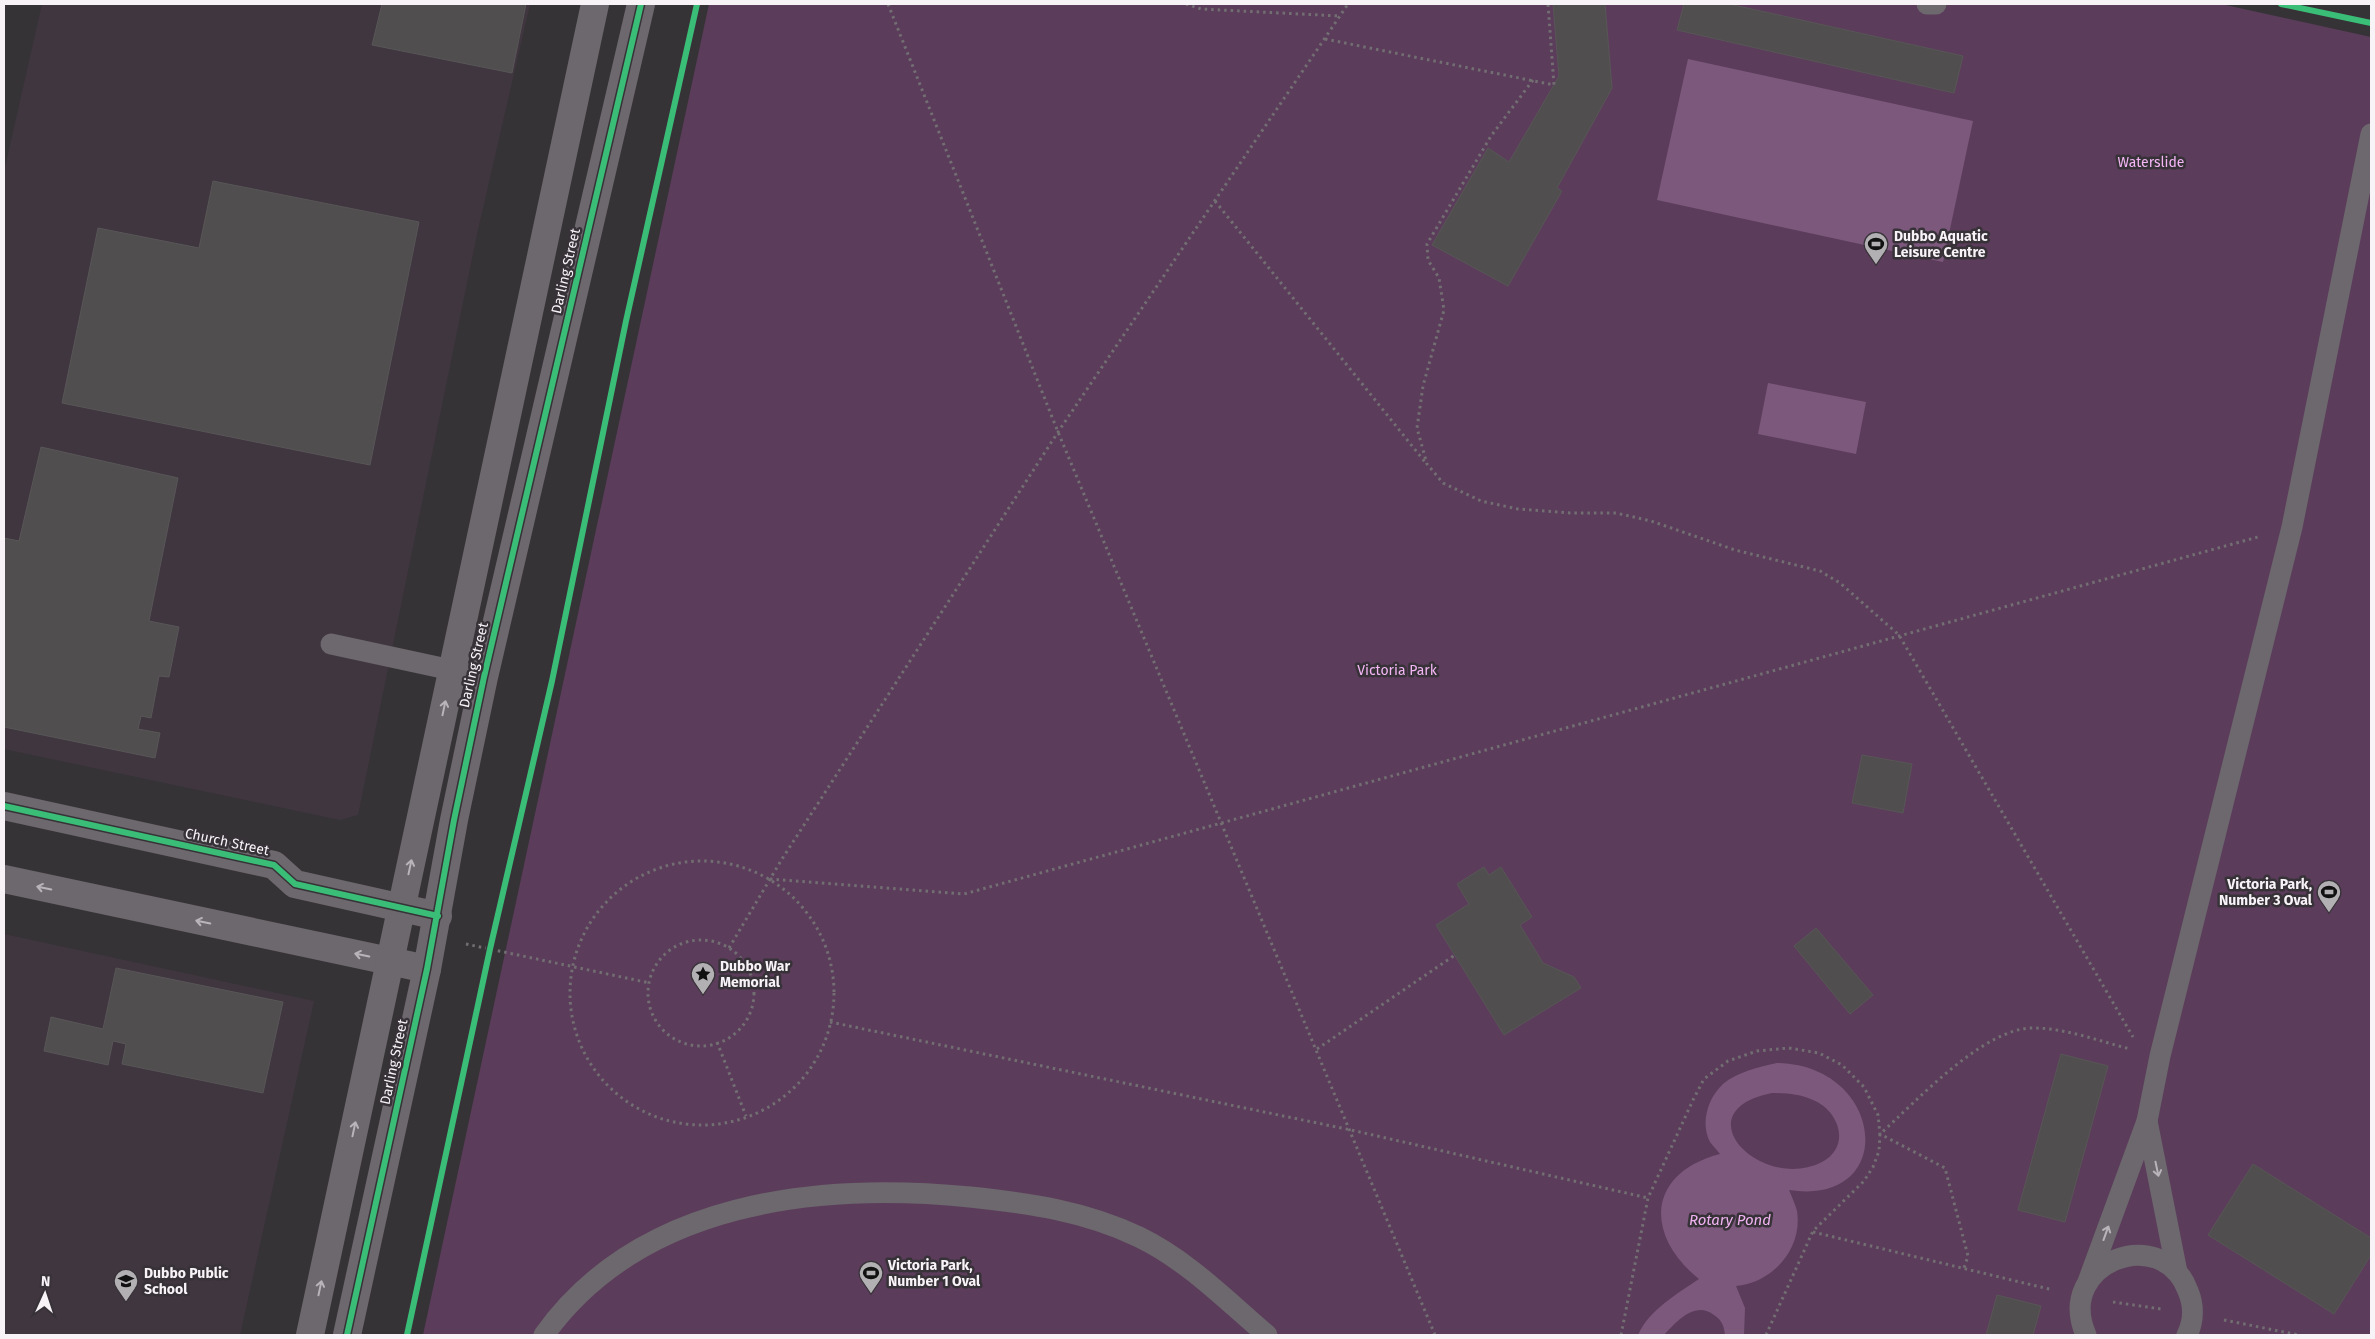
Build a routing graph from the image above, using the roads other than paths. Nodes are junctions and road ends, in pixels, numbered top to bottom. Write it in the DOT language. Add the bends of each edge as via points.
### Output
graph roads {
  1 [pos="595,4"];
  2 [pos="641,4"];
  3 [pos="1927,4"];
  4 [pos="1936,4"];
  5 [pos="2371,134"];
  6 [pos="331,644"];
  7 [pos="452,670"];
  8 [pos="484,677"];
  9 [pos="4,806"];
  10 [pos="4,880"];
  11 [pos="402,907"];
  12 [pos="436,926"];
  13 [pos="390,961"];
  14 [pos="427,969"];
  15 [pos="2147,1121"];
  16 [pos="2177,1272"];
  17 [pos="2083,1313"];
  18 [pos="310,1335"];
  19 [pos="348,1335"];
  20 [pos="544,1335"];
  21 [pos="1267,1335"];
  22 [pos="2186,1335"];
  1 -- 7 [label="street, Darling Street"];
  2 -- 8 [label="street, Darling Street"];
  3 -- 4 [label="lane"];
  5 -- 15 [label="lane" via="2292,527 2151,1054"];
  6 -- 7 [label="lane"];
  7 -- 8 [label="lane"];
  11 -- 7 [label="street, Darling Street, one-way"];
  8 -- 12 [label="street, Darling Street"];
  9 -- 11 [label="street, Church Street" via="274,865 295,884"];
  13 -- 10 [label="street, one-way"];
  11 -- 12 [label="street, Church Street"];
  11 -- 13 [label="street, Darling Street"];
  12 -- 14 [label="street, Darling Street"];
  13 -- 14 [label="street"];
  18 -- 13 [label="street, Darling Street, one-way"];
  14 -- 19 [label="street, Darling Street"];
  15 -- 16 [label="lane, one-way"];
  17 -- 15 [label="lane, one-way"];
  16 -- 17 [label="lane" via="2148,1256 2131,1254 2115,1259 2101,1267"];
  16 -- 22 [label="lane" via="2192,1299"];
  20 -- 21 [label="lane" via="580,1292 616,1262 701,1220 753,1205 808,1195 879,1192 927,1193 1036,1204 1090,1217 1140,1237 1186,1266"];
}
